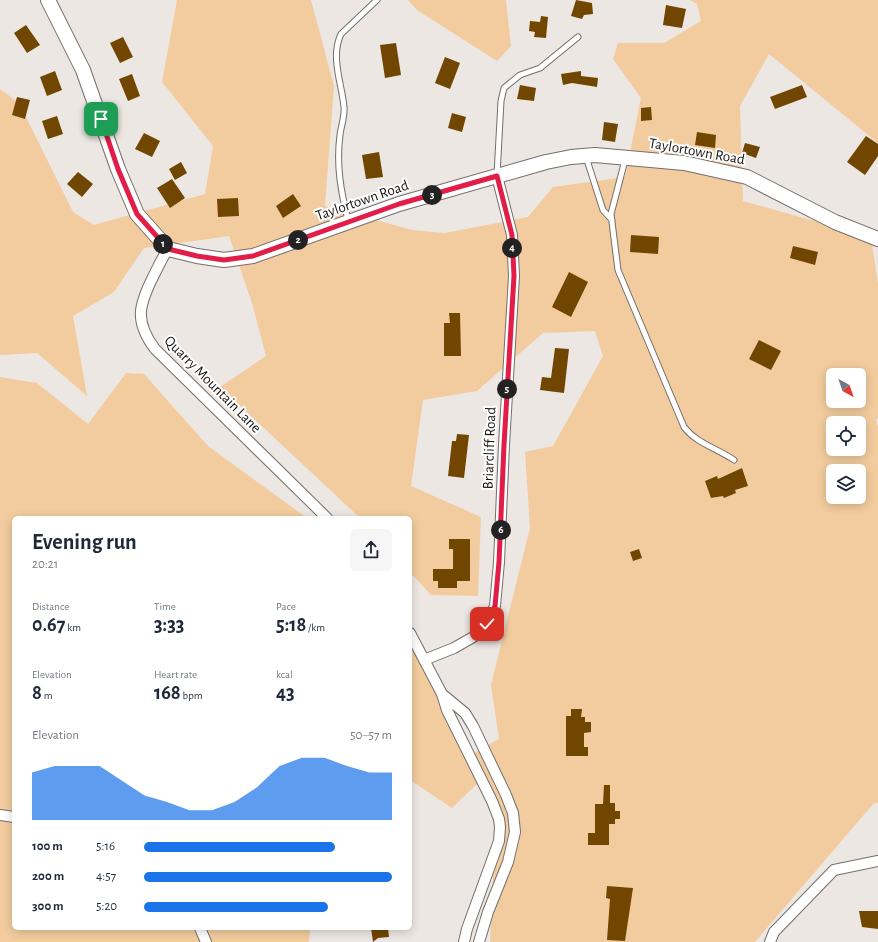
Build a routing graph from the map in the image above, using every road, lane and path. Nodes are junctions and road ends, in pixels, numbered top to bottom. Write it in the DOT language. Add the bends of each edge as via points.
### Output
graph roads {
  1 [pos="48,0"];
  2 [pos="377,0"];
  3 [pos="578,37"];
  4 [pos="586,156"];
  5 [pos="626,157"];
  6 [pos="497,176"];
  7 [pos="612,220"];
  8 [pos="348,221"];
  9 [pos="878,239"];
  10 [pos="168,249"];
  11 [pos="734,460"];
  12 [pos="325,516"];
  13 [pos="412,637"];
  14 [pos="424,660"];
  15 [pos="442,694"];
  16 [pos="508,802"];
  17 [pos="495,808"];
  18 [pos="0,815"];
  19 [pos="12,817"];
  20 [pos="878,861"];
  21 [pos="471,918"];
  22 [pos="485,923"];
  23 [pos="201,930"];
  24 [pos="206,942"];
  25 [pos="464,942"];
  26 [pos="479,942"];
  27 [pos="770,942"];
  1 -- 10 [label="street" via="84,70 118,169 137,214"];
  2 -- 8 [label="lane" via="341,34 338,41 337,61 344,109 338,174"];
  3 -- 6 [label="lane" via="540,68 520,75 504,88"];
  4 -- 5 [label="street, Taylortown Road"];
  4 -- 6 [label="street, Taylortown Road" via="546,162"];
  4 -- 7 [label="lane" via="603,210"];
  5 -- 7 [label="lane" via="611,214"];
  5 -- 9 [label="street, Taylortown Road" via="684,163 748,177 835,222"];
  6 -- 8 [label="street, Taylortown Road"];
  6 -- 14 [label="street, Briarcliff Road" via="512,235 514,276 495,606 487,624 474,636 454,648"];
  7 -- 11 [label="lane" via="618,270 684,427 698,441 722,451"];
  8 -- 10 [label="street, Taylortown Road" via="253,256 224,260"];
  10 -- 12 [label="street, Quarry Mountain Lane" via="142,301 141,320 147,338 155,349"];
  13 -- 14 [label="street"];
  14 -- 15 [label="street"];
  15 -- 16 [label="street" via="465,713 473,726"];
  15 -- 17 [label="street" via="447,710"];
  16 -- 17 [label="street"];
  16 -- 22 [label="street" via="513,813 515,832 508,862"];
  17 -- 21 [label="street" via="499,819 499,841"];
  18 -- 19 [label="street"];
  20 -- 27 [label="street" via="834,870 774,932"];
  21 -- 22 [label="street"];
  21 -- 25 [label="street"];
  22 -- 26 [label="street"];
  23 -- 24 [label="street"];
}
